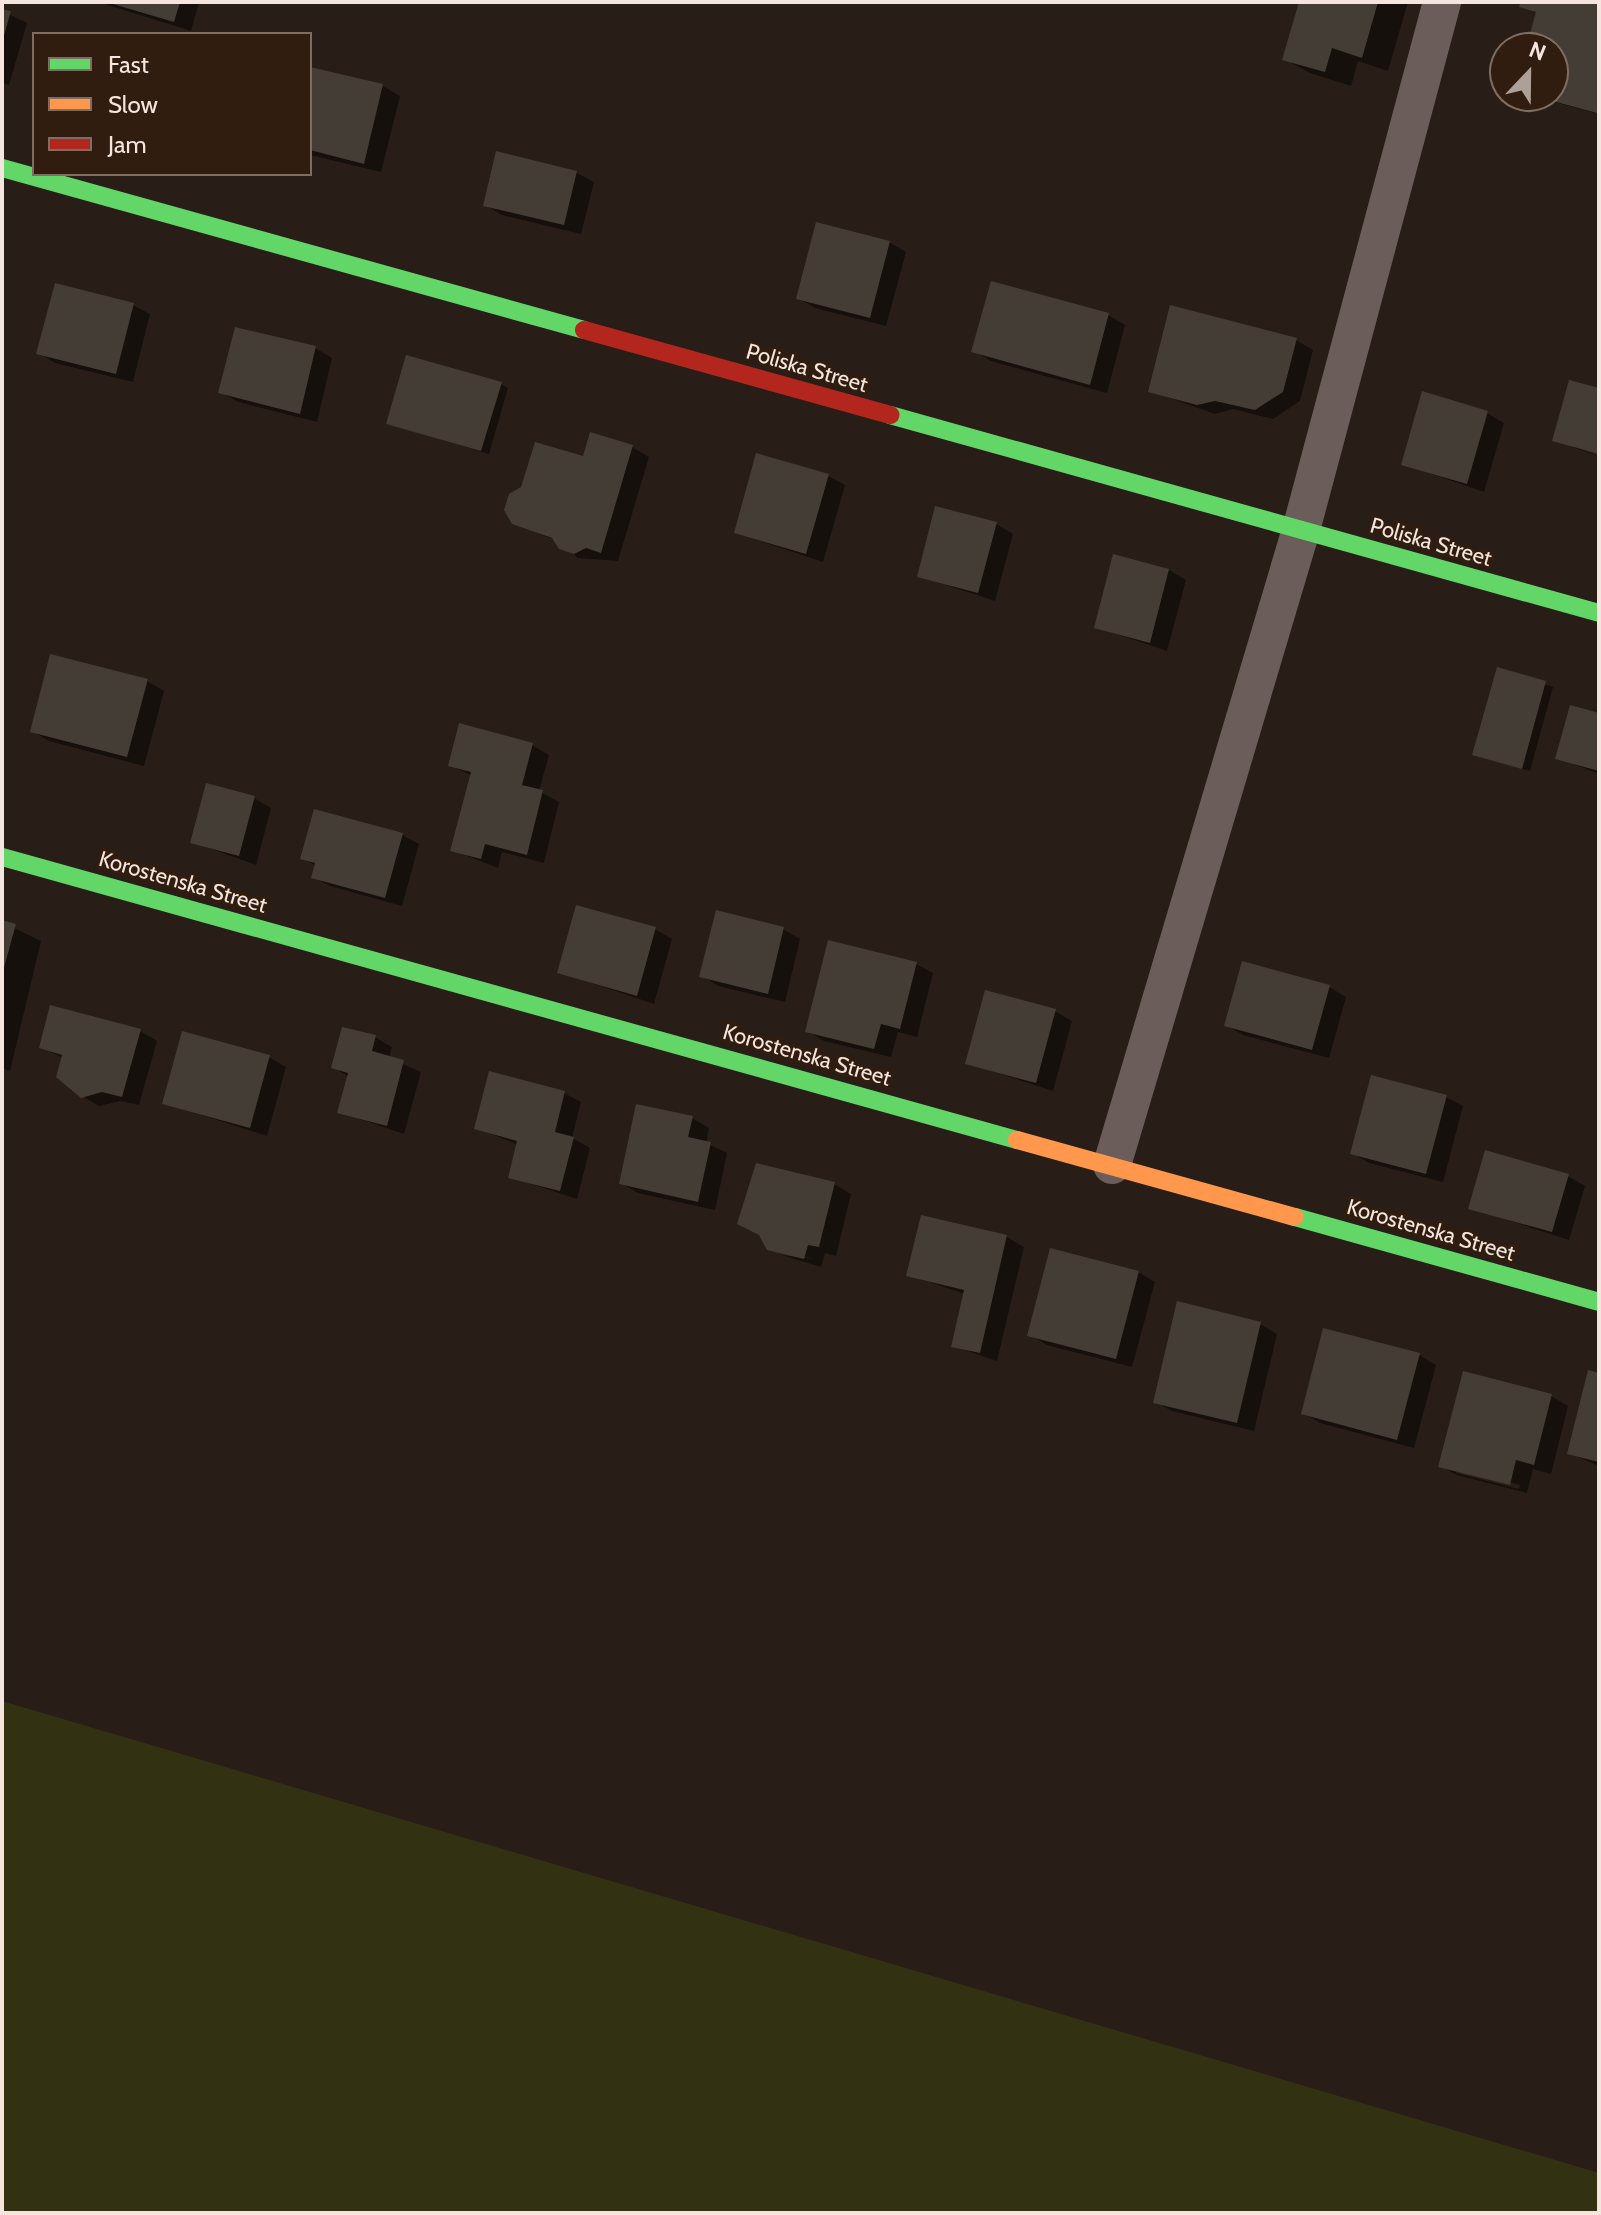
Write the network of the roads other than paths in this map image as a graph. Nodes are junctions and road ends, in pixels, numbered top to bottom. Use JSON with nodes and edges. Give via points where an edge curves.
{"nodes":[{"id":1,"x":1442,"y":2,"type":"edge"},
{"id":2,"x":2,"y":168,"type":"edge"},
{"id":3,"x":1301,"y":530,"type":"junction"},
{"id":4,"x":1599,"y":613,"type":"edge"},
{"id":5,"x":2,"y":857,"type":"edge"},
{"id":6,"x":1112,"y":1165,"type":"junction"},
{"id":7,"x":1599,"y":1302,"type":"edge"}],
"edges":[{"from":1,"to":3,"type":"street"},
{"from":2,"to":3,"type":"street","name":"Poliska Street"},
{"from":3,"to":4,"type":"street","name":"Poliska Street"},
{"from":3,"to":6,"type":"street"},
{"from":5,"to":6,"type":"street","name":"Korostenska Street"},
{"from":6,"to":7,"type":"street","name":"Korostenska Street"}]}
